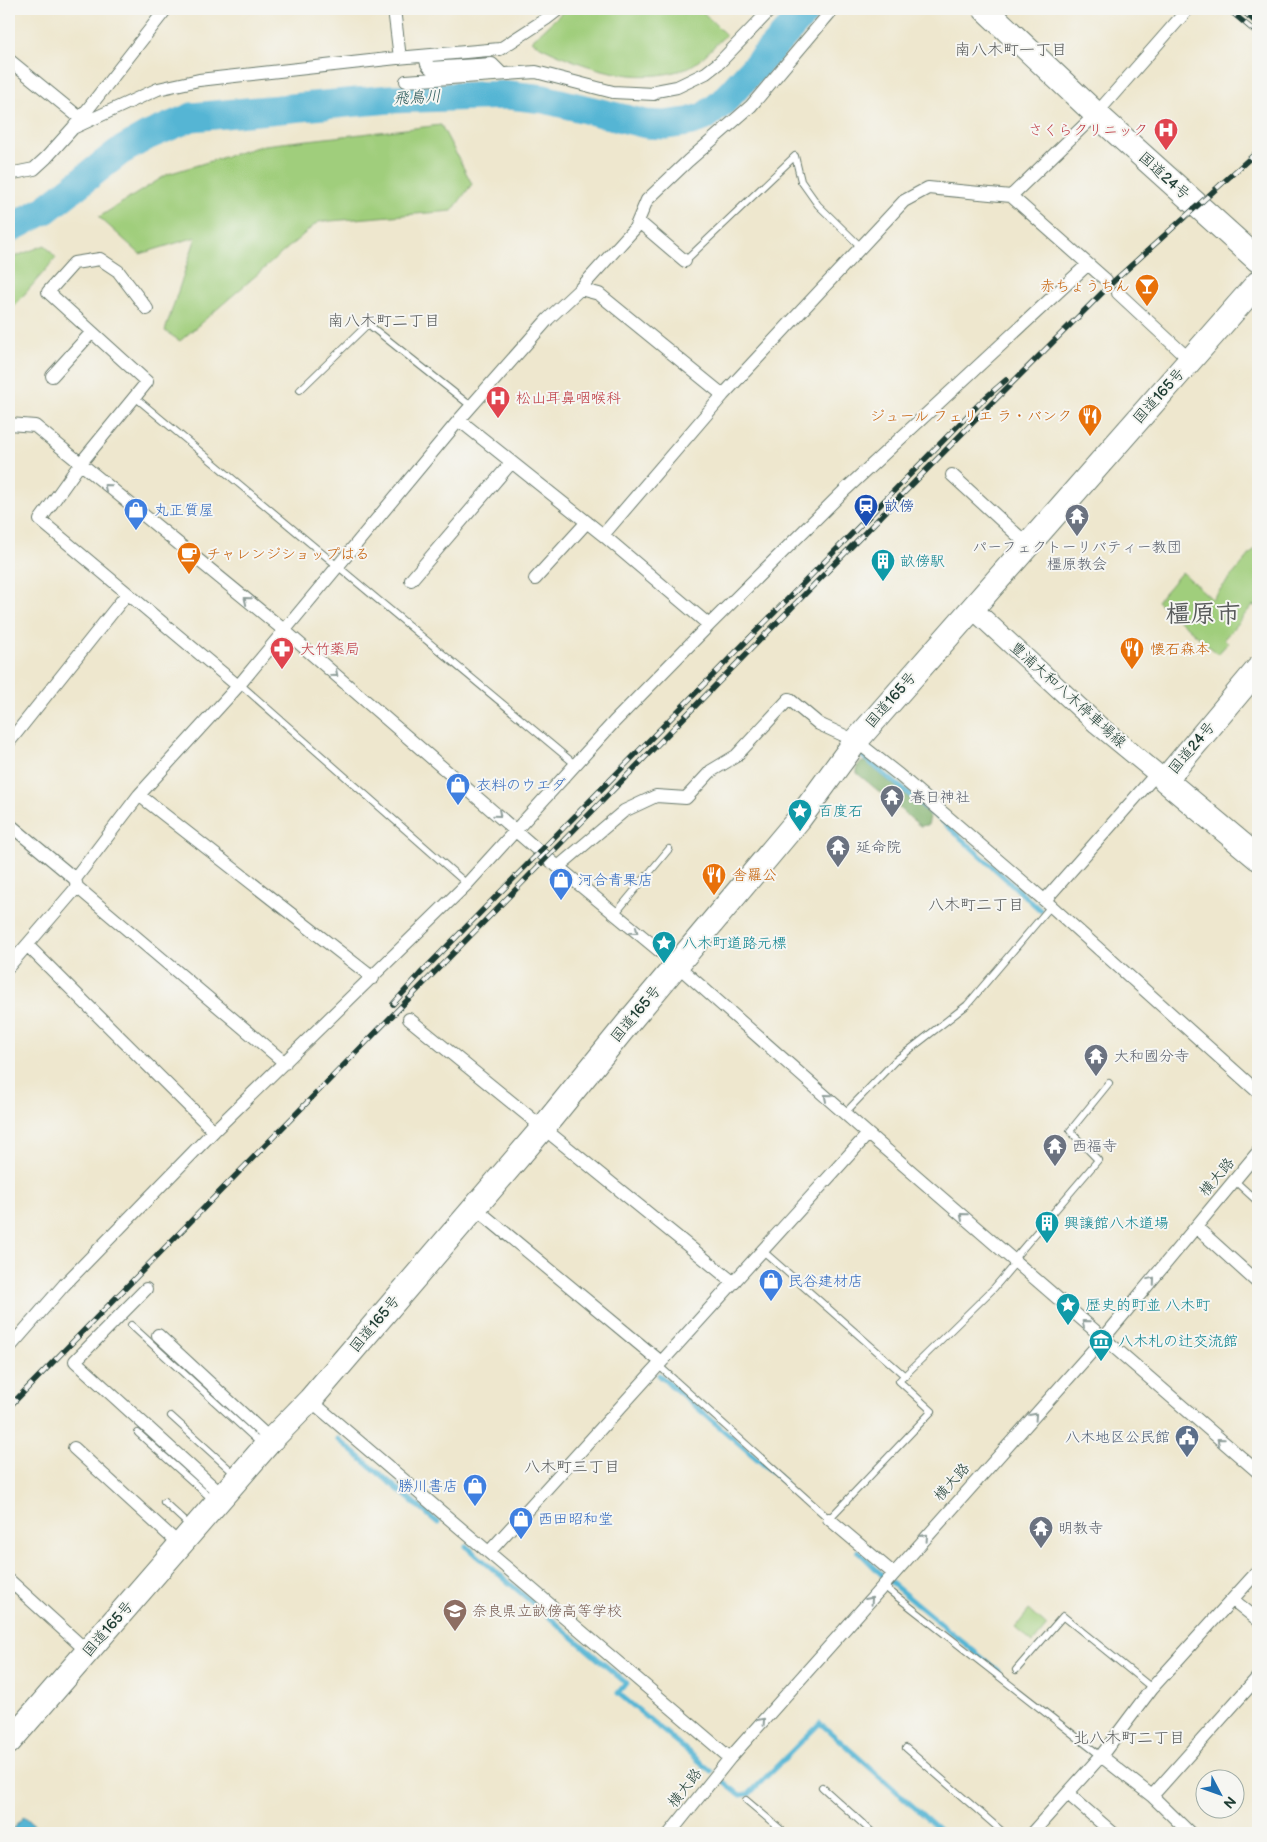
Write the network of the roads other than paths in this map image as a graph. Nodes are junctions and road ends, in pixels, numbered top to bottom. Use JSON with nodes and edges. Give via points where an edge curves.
{"nodes":[{"id":1,"x":166,"y":9,"type":"edge"},
{"id":2,"x":394,"y":9,"type":"edge"},
{"id":3,"x":559,"y":9,"type":"edge"},
{"id":4,"x":771,"y":9,"type":"edge"},
{"id":5,"x":832,"y":9,"type":"edge"},
{"id":6,"x":985,"y":9,"type":"edge"},
{"id":7,"x":1188,"y":9,"type":"edge"},
{"id":8,"x":426,"y":56,"type":"junction"},
{"id":9,"x":400,"y":58,"type":"junction"},
{"id":10,"x":9,"y":60,"type":"edge"},
{"id":11,"x":501,"y":73,"type":"junction"},
{"id":12,"x":406,"y":81,"type":"dead end"},
{"id":13,"x":1096,"y":114,"type":"junction"},
{"id":14,"x":77,"y":123,"type":"junction"},
{"id":15,"x":9,"y":174,"type":"edge"},
{"id":16,"x":1011,"y":196,"type":"junction"},
{"id":17,"x":638,"y":221,"type":"junction"},
{"id":18,"x":861,"y":248,"type":"junction"},
{"id":19,"x":1258,"y":260,"type":"edge"},
{"id":20,"x":685,"y":261,"type":"joint"},
{"id":21,"x":1087,"y":265,"type":"junction"},
{"id":22,"x":1106,"y":280,"type":"dead end"},
{"id":23,"x":1258,"y":283,"type":"edge"},
{"id":24,"x":580,"y":289,"type":"junction"},
{"id":25,"x":1118,"y":293,"type":"dead end"},
{"id":26,"x":148,"y":310,"type":"dead end"},
{"id":27,"x":92,"y":332,"type":"junction"},
{"id":28,"x":1190,"y":360,"type":"junction"},
{"id":29,"x":52,"y":376,"type":"dead end"},
{"id":30,"x":300,"y":390,"type":"dead end"},
{"id":31,"x":723,"y":395,"type":"junction"},
{"id":32,"x":136,"y":398,"type":"junction"},
{"id":33,"x":471,"y":406,"type":"junction"},
{"id":34,"x":459,"y":420,"type":"junction"},
{"id":35,"x":9,"y":424,"type":"edge"},
{"id":36,"x":511,"y":463,"type":"junction"},
{"id":37,"x":80,"y":464,"type":"junction"},
{"id":38,"x":952,"y":475,"type":"dead end"},
{"id":39,"x":587,"y":522,"type":"junction"},
{"id":40,"x":603,"y":534,"type":"junction"},
{"id":41,"x":1027,"y":544,"type":"junction"},
{"id":42,"x":338,"y":567,"type":"junction"},
{"id":43,"x":535,"y":579,"type":"dead end"},
{"id":44,"x":411,"y":580,"type":"dead end"},
{"id":45,"x":128,"y":594,"type":"junction"},
{"id":46,"x":972,"y":608,"type":"junction"},
{"id":47,"x":709,"y":625,"type":"junction"},
{"id":48,"x":285,"y":631,"type":"junction"},
{"id":49,"x":1258,"y":669,"type":"edge"},
{"id":50,"x":239,"y":685,"type":"junction"},
{"id":51,"x":856,"y":741,"type":"junction"},
{"id":52,"x":9,"y":742,"type":"edge"},
{"id":53,"x":576,"y":765,"type":"junction"},
{"id":54,"x":1161,"y":777,"type":"junction"},
{"id":55,"x":139,"y":795,"type":"junction"},
{"id":56,"x":9,"y":824,"type":"edge"},
{"id":57,"x":516,"y":830,"type":"junction"},
{"id":58,"x":669,"y":849,"type":"dead end"},
{"id":59,"x":1258,"y":858,"type":"edge"},
{"id":60,"x":558,"y":867,"type":"junction"},
{"id":61,"x":76,"y":883,"type":"junction"},
{"id":62,"x":467,"y":884,"type":"junction"},
{"id":63,"x":1048,"y":903,"type":"junction"},
{"id":64,"x":615,"y":914,"type":"junction"},
{"id":65,"x":27,"y":945,"type":"junction"},
{"id":66,"x":9,"y":966,"type":"edge"},
{"id":67,"x":678,"y":966,"type":"junction"},
{"id":68,"x":373,"y":978,"type":"junction"},
{"id":69,"x":409,"y":1019,"type":"dead end"},
{"id":70,"x":285,"y":1063,"type":"junction"},
{"id":71,"x":1109,"y":1083,"type":"dead end"},
{"id":72,"x":1258,"y":1092,"type":"edge"},
{"id":73,"x":845,"y":1113,"type":"junction"},
{"id":74,"x":542,"y":1129,"type":"junction"},
{"id":75,"x":214,"y":1131,"type":"junction"},
{"id":76,"x":868,"y":1134,"type":"junction"},
{"id":77,"x":1258,"y":1152,"type":"edge"},
{"id":78,"x":1235,"y":1181,"type":"junction"},
{"id":79,"x":1258,"y":1202,"type":"edge"},
{"id":80,"x":474,"y":1206,"type":"junction"},
{"id":81,"x":1196,"y":1227,"type":"junction"},
{"id":82,"x":763,"y":1251,"type":"junction"},
{"id":83,"x":1015,"y":1261,"type":"junction"},
{"id":84,"x":734,"y":1283,"type":"junction"},
{"id":85,"x":1258,"y":1283,"type":"edge"},
{"id":86,"x":146,"y":1290,"type":"dead end"},
{"id":87,"x":132,"y":1325,"type":"dead end"},
{"id":88,"x":158,"y":1335,"type":"dead end"},
{"id":89,"x":1103,"y":1339,"type":"junction"},
{"id":90,"x":9,"y":1348,"type":"edge"},
{"id":91,"x":659,"y":1364,"type":"junction"},
{"id":92,"x":905,"y":1376,"type":"junction"},
{"id":93,"x":310,"y":1400,"type":"junction"},
{"id":94,"x":171,"y":1416,"type":"dead end"},
{"id":95,"x":138,"y":1433,"type":"dead end"},
{"id":96,"x":268,"y":1444,"type":"junction"},
{"id":97,"x":74,"y":1448,"type":"dead end"},
{"id":98,"x":1258,"y":1472,"type":"edge"},
{"id":99,"x":238,"y":1478,"type":"junction"},
{"id":100,"x":220,"y":1500,"type":"junction"},
{"id":101,"x":164,"y":1502,"type":"dead end"},
{"id":102,"x":829,"y":1519,"type":"junction"},
{"id":103,"x":187,"y":1537,"type":"junction"},
{"id":104,"x":490,"y":1551,"type":"junction"},
{"id":105,"x":1258,"y":1571,"type":"edge"},
{"id":106,"x":893,"y":1573,"type":"junction"},
{"id":107,"x":9,"y":1580,"type":"edge"},
{"id":108,"x":882,"y":1586,"type":"junction"},
{"id":109,"x":1233,"y":1600,"type":"junction"},
{"id":110,"x":1258,"y":1620,"type":"edge"},
{"id":111,"x":88,"y":1652,"type":"junction"},
{"id":112,"x":1016,"y":1670,"type":"dead end"},
{"id":113,"x":1258,"y":1677,"type":"edge"},
{"id":114,"x":1152,"y":1688,"type":"junction"},
{"id":115,"x":9,"y":1742,"type":"edge"},
{"id":116,"x":906,"y":1748,"type":"dead end"},
{"id":117,"x":1101,"y":1756,"type":"junction"},
{"id":118,"x":730,"y":1758,"type":"junction"},
{"id":119,"x":822,"y":1787,"type":"dead end"},
{"id":120,"x":1068,"y":1794,"type":"junction"},
{"id":121,"x":1152,"y":1796,"type":"junction"},
{"id":122,"x":746,"y":1800,"type":"dead end"},
{"id":123,"x":670,"y":1833,"type":"edge"},
{"id":124,"x":785,"y":1833,"type":"edge"},
{"id":125,"x":873,"y":1833,"type":"edge"},
{"id":126,"x":1004,"y":1833,"type":"edge"},
{"id":127,"x":1032,"y":1833,"type":"edge"},
{"id":128,"x":1113,"y":1833,"type":"edge"},
{"id":129,"x":1190,"y":1833,"type":"edge"}],
"edges":[{"from":1,"to":14,"type":"street"},
{"from":2,"to":9,"type":"street"},
{"from":3,"to":8,"type":"street","via":[[500,49]]},
{"from":4,"to":11,"type":"street","via":[[706,73],[654,94],[613,92],[536,72]]},
{"from":5,"to":17,"type":"street","via":[[751,106],[647,200]]},
{"from":6,"to":13,"type":"highway","name":"国道24号"},
{"from":7,"to":13,"type":"street"},
{"from":8,"to":9,"type":"street"},
{"from":8,"to":11,"type":"street","via":[[430,68],[492,64]]},
{"from":9,"to":14,"type":"street","via":[[199,80],[158,89]]},
{"from":10,"to":14,"type":"street"},
{"from":11,"to":12,"type":"street"},
{"from":13,"to":16,"type":"street"},
{"from":13,"to":19,"type":"highway","name":"国道24号"},
{"from":14,"to":15,"type":"street","via":[[34,169]]},
{"from":16,"to":18,"type":"street","via":[[928,188],[904,201]]},
{"from":16,"to":21,"type":"street"},
{"from":17,"to":20,"type":"street"},
{"from":17,"to":24,"type":"street"},
{"from":18,"to":20,"type":"lane","via":[[818,205],[801,181],[795,156]]},
{"from":18,"to":31,"type":"street"},
{"from":21,"to":22,"type":"street"},
{"from":21,"to":47,"type":"street","via":[[859,476]]},
{"from":23,"to":28,"type":"highway","name":"国道165号"},
{"from":24,"to":31,"type":"street","via":[[599,294]]},
{"from":24,"to":33,"type":"street","via":[[548,319]]},
{"from":25,"to":28,"type":"street"},
{"from":26,"to":27,"type":"street","via":[[118,271],[100,259],[74,263],[48,292]]},
{"from":27,"to":29,"type":"street"},
{"from":27,"to":32,"type":"street","via":[[147,382]]},
{"from":28,"to":41,"type":"highway","name":"国道165号"},
{"from":30,"to":33,"type":"lane","via":[[368,324]]},
{"from":31,"to":40,"type":"street"},
{"from":32,"to":37,"type":"street"},
{"from":32,"to":42,"type":"lane"},
{"from":33,"to":34,"type":"street"},
{"from":34,"to":36,"type":"street"},
{"from":34,"to":42,"type":"street"},
{"from":35,"to":37,"type":"street","via":[[36,426]]},
{"from":36,"to":39,"type":"street"},
{"from":36,"to":44,"type":"street"},
{"from":37,"to":45,"type":"street","via":[[40,520]]},
{"from":48,"to":37,"type":"street","one_way":true},
{"from":38,"to":41,"type":"street"},
{"from":39,"to":40,"type":"street"},
{"from":39,"to":43,"type":"street"},
{"from":40,"to":47,"type":"street"},
{"from":41,"to":46,"type":"highway","name":"国道165号"},
{"from":42,"to":48,"type":"street"},
{"from":42,"to":53,"type":"lane"},
{"from":45,"to":50,"type":"street"},
{"from":45,"to":52,"type":"street"},
{"from":46,"to":51,"type":"highway","name":"国道165号"},
{"from":46,"to":54,"type":"main road","name":"豊浦大和八木停車場線","via":[[1097,724]]},
{"from":47,"to":53,"type":"street"},
{"from":48,"to":50,"type":"street"},
{"from":48,"to":57,"type":"street","one_way":true},
{"from":49,"to":54,"type":"highway","name":"国道24号"},
{"from":50,"to":55,"type":"street"},
{"from":50,"to":62,"type":"lane"},
{"from":51,"to":60,"type":"street","via":[[819,724],[789,699],[736,756],[711,771],[686,798],[656,796],[624,812]]},
{"from":51,"to":63,"type":"street"},
{"from":51,"to":67,"type":"highway","name":"国道165号","via":[[800,819]]},
{"from":53,"to":57,"type":"street"},
{"from":54,"to":59,"type":"highway","name":"国道24号"},
{"from":54,"to":63,"type":"street"},
{"from":55,"to":61,"type":"street"},
{"from":55,"to":68,"type":"street"},
{"from":56,"to":61,"type":"street"},
{"from":57,"to":60,"type":"street"},
{"from":57,"to":62,"type":"street"},
{"from":58,"to":64,"type":"lane"},
{"from":60,"to":64,"type":"street"},
{"from":61,"to":65,"type":"street"},
{"from":61,"to":70,"type":"street"},
{"from":62,"to":68,"type":"street"},
{"from":63,"to":72,"type":"street"},
{"from":63,"to":73,"type":"lane","via":[[967,1005],[895,1061]]},
{"from":64,"to":67,"type":"street","one_way":true},
{"from":65,"to":66,"type":"street"},
{"from":65,"to":75,"type":"street"},
{"from":73,"to":67,"type":"street","one_way":true},
{"from":67,"to":74,"type":"highway","name":"国道165号"},
{"from":68,"to":70,"type":"street"},
{"from":69,"to":74,"type":"street"},
{"from":70,"to":75,"type":"street"},
{"from":71,"to":83,"type":"lane","via":[[1070,1131],[1098,1160]]},
{"from":73,"to":76,"type":"street"},
{"from":74,"to":80,"type":"highway","name":"国道165号"},
{"from":74,"to":84,"type":"street"},
{"from":75,"to":90,"type":"street","via":[[64,1285]]},
{"from":76,"to":82,"type":"street"},
{"from":83,"to":76,"type":"street","one_way":true},
{"from":77,"to":78,"type":"street","name":"横大路"},
{"from":78,"to":79,"type":"lane"},
{"from":78,"to":81,"type":"street","name":"横大路"},
{"from":80,"to":91,"type":"street"},
{"from":80,"to":93,"type":"highway","name":"国道165号"},
{"from":81,"to":85,"type":"street"},
{"from":89,"to":81,"type":"street","name":"横大路","one_way":true},
{"from":82,"to":84,"type":"street"},
{"from":82,"to":92,"type":"lane"},
{"from":89,"to":83,"type":"street","one_way":true},
{"from":83,"to":92,"type":"lane","via":[[994,1288]]},
{"from":84,"to":91,"type":"street"},
{"from":86,"to":100,"type":"street","via":[[75,1362]]},
{"from":87,"to":96,"type":"lane"},
{"from":88,"to":96,"type":"street"},
{"from":98,"to":89,"type":"street","one_way":true},
{"from":106,"to":89,"type":"street","name":"横大路","one_way":true},
{"from":91,"to":102,"type":"lane"},
{"from":91,"to":104,"type":"street"},
{"from":92,"to":102,"type":"lane","via":[[899,1381],[932,1412]]},
{"from":93,"to":96,"type":"highway","name":"国道165号"},
{"from":93,"to":104,"type":"street"},
{"from":94,"to":99,"type":"lane"},
{"from":95,"to":100,"type":"lane"},
{"from":96,"to":99,"type":"highway","name":"国道165号"},
{"from":97,"to":103,"type":"street"},
{"from":99,"to":100,"type":"highway","name":"国道165号"},
{"from":100,"to":103,"type":"highway","name":"国道165号"},
{"from":101,"to":103,"type":"lane"},
{"from":102,"to":106,"type":"street"},
{"from":103,"to":111,"type":"highway","name":"国道165号"},
{"from":104,"to":118,"type":"street"},
{"from":105,"to":109,"type":"street"},
{"from":106,"to":108,"type":"street","name":"横大路"},
{"from":107,"to":111,"type":"street"},
{"from":108,"to":117,"type":"lane"},
{"from":118,"to":108,"type":"street","name":"横大路","one_way":true},
{"from":109,"to":110,"type":"street"},
{"from":109,"to":114,"type":"street"},
{"from":111,"to":115,"type":"highway","name":"国道165号"},
{"from":112,"to":114,"type":"lane","via":[[1063,1616]]},
{"from":113,"to":121,"type":"street"},
{"from":114,"to":117,"type":"street"},
{"from":116,"to":126,"type":"lane"},
{"from":117,"to":120,"type":"street"},
{"from":117,"to":121,"type":"street"},
{"from":118,"to":123,"type":"street","name":"横大路"},
{"from":119,"to":125,"type":"lane"},
{"from":120,"to":127,"type":"street"},
{"from":120,"to":128,"type":"street"},
{"from":121,"to":129,"type":"street"},
{"from":122,"to":124,"type":"lane"}]}
